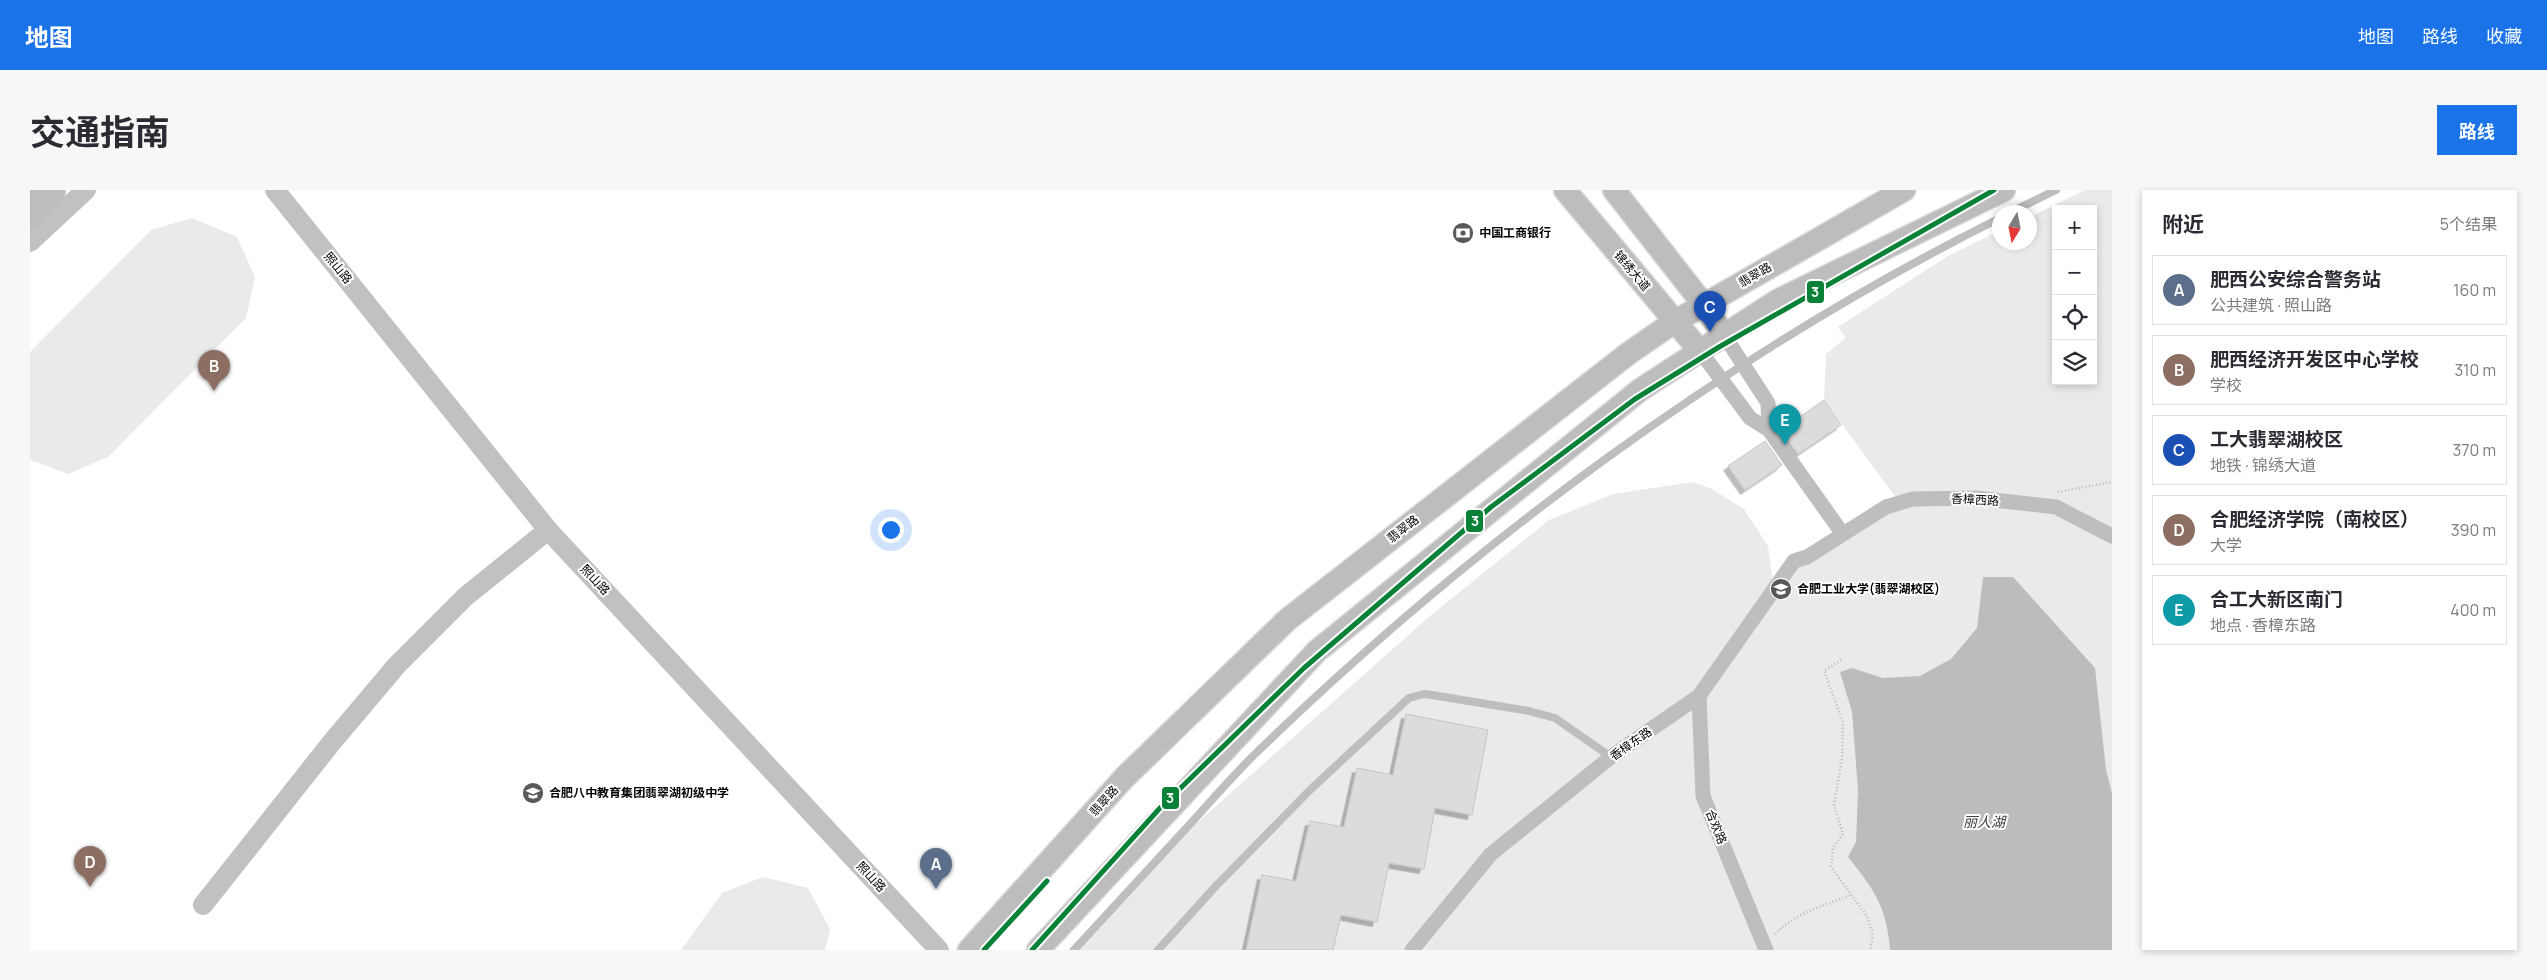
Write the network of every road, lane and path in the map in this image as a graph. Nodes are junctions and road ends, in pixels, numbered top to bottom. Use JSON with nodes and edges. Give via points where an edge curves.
{"nodes":[{"id":1,"x":47,"y":190,"type":"edge"},
{"id":2,"x":56,"y":190,"type":"edge"},
{"id":3,"x":86,"y":190,"type":"edge"},
{"id":4,"x":275,"y":190,"type":"edge"},
{"id":5,"x":1565,"y":190,"type":"edge"},
{"id":6,"x":1614,"y":190,"type":"edge"},
{"id":7,"x":1904,"y":190,"type":"edge"},
{"id":8,"x":2004,"y":190,"type":"edge"},
{"id":9,"x":2056,"y":190,"type":"edge"},
{"id":10,"x":30,"y":202,"type":"edge"},
{"id":11,"x":2025,"y":205,"type":"edge"},
{"id":12,"x":30,"y":219,"type":"edge"},
{"id":13,"x":1992,"y":222,"type":"edge"},
{"id":14,"x":30,"y":242,"type":"edge"},
{"id":15,"x":1704,"y":304,"type":"junction"},
{"id":16,"x":1674,"y":322,"type":"junction"},
{"id":17,"x":1724,"y":335,"type":"junction"},
{"id":18,"x":1700,"y":351,"type":"junction"},
{"id":19,"x":1742,"y":364,"type":"junction"},
{"id":20,"x":1720,"y":378,"type":"junction"},
{"id":21,"x":1769,"y":430,"type":"junction"},
{"id":22,"x":2112,"y":482,"type":"edge"},
{"id":23,"x":2049,"y":494,"type":"dead end"},
{"id":24,"x":548,"y":530,"type":"junction"},
{"id":25,"x":1841,"y":533,"type":"junction"},
{"id":26,"x":2112,"y":536,"type":"edge"},
{"id":27,"x":1842,"y":660,"type":"dead end"},
{"id":28,"x":1699,"y":696,"type":"junction"},
{"id":29,"x":1611,"y":757,"type":"junction"},
{"id":30,"x":2112,"y":830,"type":"edge"},
{"id":31,"x":2095,"y":835,"type":"dead end"},
{"id":32,"x":1851,"y":896,"type":"junction"},
{"id":33,"x":203,"y":905,"type":"dead end"},
{"id":34,"x":1765,"y":947,"type":"edge"},
{"id":35,"x":939,"y":950,"type":"edge"},
{"id":36,"x":969,"y":950,"type":"edge"},
{"id":37,"x":1038,"y":950,"type":"edge"},
{"id":38,"x":1074,"y":950,"type":"edge"},
{"id":39,"x":1158,"y":950,"type":"edge"},
{"id":40,"x":1412,"y":950,"type":"edge"},
{"id":41,"x":1870,"y":950,"type":"edge"}],
"edges":[{"from":1,"to":10,"type":"highway","via":[[36,201]]},
{"from":2,"to":12,"type":"main road"},
{"from":3,"to":14,"type":"street"},
{"from":4,"to":24,"type":"street","name":"照山路"},
{"from":5,"to":16,"type":"main road","name":"锦绣大道"},
{"from":6,"to":15,"type":"main road"},
{"from":7,"to":15,"type":"main road","name":"翡翠路"},
{"from":8,"to":17,"type":"main road","via":[[1777,301]]},
{"from":9,"to":11,"type":"lane"},
{"from":13,"to":19,"type":"lane","via":[[1790,333]]},
{"from":15,"to":16,"type":"main road","name":"翡翠路"},
{"from":15,"to":17,"type":"main road"},
{"from":16,"to":18,"type":"main road","name":"锦绣大道"},
{"from":16,"to":36,"type":"main road","name":"翡翠路","via":[[1287,620],[1124,778]]},
{"from":17,"to":18,"type":"main road"},
{"from":17,"to":19,"type":"street"},
{"from":18,"to":20,"type":"street"},
{"from":18,"to":37,"type":"main road","via":[[1640,390],[1317,651]]},
{"from":19,"to":20,"type":"lane"},
{"from":19,"to":21,"type":"street","via":[[1768,403]]},
{"from":20,"to":21,"type":"street","via":[[1750,418]]},
{"from":20,"to":38,"type":"lane","via":[[1564,491],[1402,619],[1251,758]]},
{"from":21,"to":25,"type":"street"},
{"from":22,"to":23,"type":"path"},
{"from":24,"to":33,"type":"street","via":[[465,597],[397,665]]},
{"from":24,"to":35,"type":"street","name":"照山路"},
{"from":25,"to":26,"type":"street","name":"香樟西路","via":[[1886,507],[1913,498],[1976,498],[2056,507]]},
{"from":25,"to":28,"type":"street","name":"香樟东路","via":[[1806,557],[1794,561]]},
{"from":27,"to":32,"type":"path","via":[[1824,671],[1843,722],[1842,758],[1834,805],[1843,834],[1833,848],[1831,867]]},
{"from":28,"to":29,"type":"street","name":"香樟东路"},
{"from":28,"to":34,"type":"street","name":"合欢路","via":[[1703,796]]},
{"from":29,"to":39,"type":"lane","via":[[1555,718],[1432,695],[1409,698],[1311,789]]},
{"from":29,"to":40,"type":"street","name":"香樟东路","via":[[1491,854]]},
{"from":30,"to":31,"type":"path"},
{"from":32,"to":34,"type":"path","via":[[1784,924]]},
{"from":32,"to":41,"type":"path","via":[[1867,916],[1873,935]]}]}
